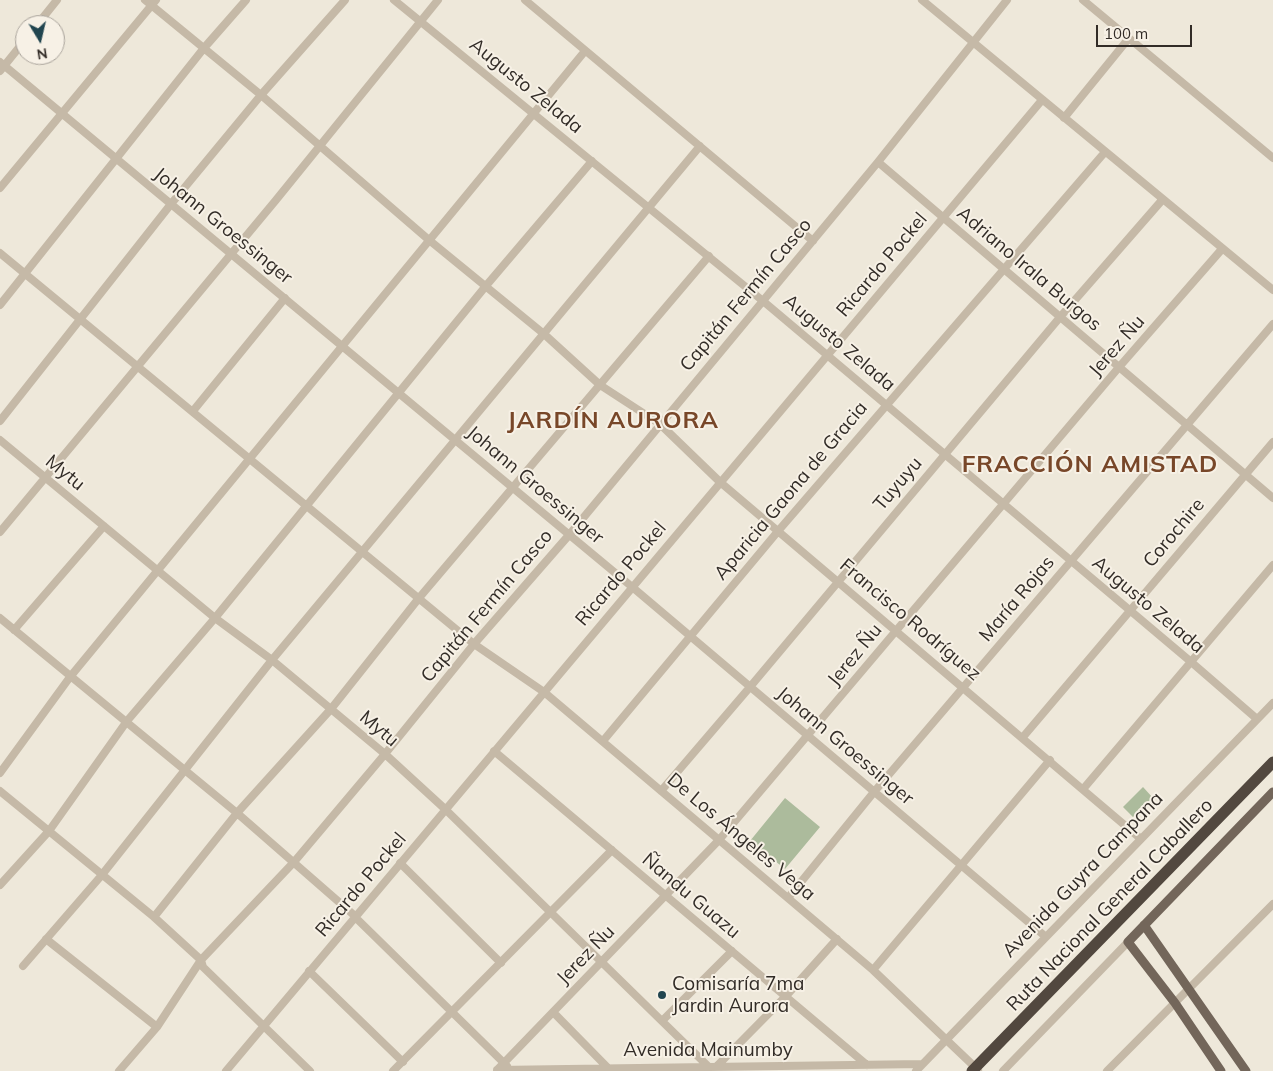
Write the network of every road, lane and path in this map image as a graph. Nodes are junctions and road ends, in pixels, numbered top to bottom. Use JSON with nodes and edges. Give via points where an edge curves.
{"nodes":[{"id":1,"x":57,"y":0,"type":"edge"},
{"id":2,"x":246,"y":0,"type":"edge"},
{"id":3,"x":345,"y":0,"type":"edge"},
{"id":4,"x":394,"y":0,"type":"edge"},
{"id":5,"x":438,"y":0,"type":"edge"},
{"id":6,"x":525,"y":0,"type":"edge"},
{"id":7,"x":922,"y":0,"type":"edge"},
{"id":8,"x":1007,"y":0,"type":"edge"},
{"id":9,"x":1083,"y":0,"type":"edge"},
{"id":10,"x":151,"y":2,"type":"edge"},
{"id":11,"x":45,"y":15,"type":"edge"},
{"id":12,"x":421,"y":22,"type":"junction"},
{"id":13,"x":1129,"y":38,"type":"junction"},
{"id":14,"x":972,"y":43,"type":"junction"},
{"id":15,"x":204,"y":48,"type":"junction"},
{"id":16,"x":15,"y":51,"type":"edge"},
{"id":17,"x":585,"y":51,"type":"junction"},
{"id":18,"x":1,"y":66,"type":"edge"},
{"id":19,"x":261,"y":95,"type":"junction"},
{"id":20,"x":1042,"y":100,"type":"junction"},
{"id":21,"x":62,"y":114,"type":"junction"},
{"id":22,"x":534,"y":114,"type":"junction"},
{"id":23,"x":1064,"y":118,"type":"junction"},
{"id":24,"x":318,"y":146,"type":"junction"},
{"id":25,"x":700,"y":146,"type":"junction"},
{"id":26,"x":1105,"y":152,"type":"junction"},
{"id":27,"x":1273,"y":158,"type":"edge"},
{"id":28,"x":116,"y":160,"type":"junction"},
{"id":29,"x":592,"y":161,"type":"junction"},
{"id":30,"x":878,"y":162,"type":"junction"},
{"id":31,"x":0,"y":188,"type":"edge"},
{"id":32,"x":1163,"y":199,"type":"junction"},
{"id":33,"x":171,"y":204,"type":"junction"},
{"id":34,"x":648,"y":207,"type":"junction"},
{"id":35,"x":942,"y":218,"type":"junction"},
{"id":36,"x":429,"y":240,"type":"junction"},
{"id":37,"x":813,"y":241,"type":"junction"},
{"id":38,"x":1222,"y":249,"type":"junction"},
{"id":39,"x":0,"y":253,"type":"edge"},
{"id":40,"x":231,"y":253,"type":"junction"},
{"id":41,"x":709,"y":256,"type":"junction"},
{"id":42,"x":1003,"y":268,"type":"junction"},
{"id":43,"x":26,"y":274,"type":"junction"},
{"id":44,"x":485,"y":287,"type":"junction"},
{"id":45,"x":1273,"y":290,"type":"edge"},
{"id":46,"x":285,"y":298,"type":"junction"},
{"id":47,"x":763,"y":301,"type":"junction"},
{"id":48,"x":0,"y":305,"type":"edge"},
{"id":49,"x":1061,"y":316,"type":"junction"},
{"id":50,"x":81,"y":319,"type":"junction"},
{"id":51,"x":1273,"y":324,"type":"edge"},
{"id":52,"x":544,"y":334,"type":"junction"},
{"id":53,"x":343,"y":346,"type":"junction"},
{"id":54,"x":828,"y":355,"type":"junction"},
{"id":55,"x":137,"y":366,"type":"junction"},
{"id":56,"x":1120,"y":366,"type":"junction"},
{"id":57,"x":600,"y":385,"type":"junction"},
{"id":58,"x":399,"y":393,"type":"junction"},
{"id":59,"x":886,"y":404,"type":"junction"},
{"id":60,"x":193,"y":411,"type":"junction"},
{"id":61,"x":0,"y":421,"type":"edge"},
{"id":62,"x":660,"y":424,"type":"junction"},
{"id":63,"x":1187,"y":424,"type":"junction"},
{"id":64,"x":0,"y":440,"type":"edge"},
{"id":65,"x":457,"y":441,"type":"junction"},
{"id":66,"x":1273,"y":442,"type":"edge"},
{"id":67,"x":945,"y":454,"type":"junction"},
{"id":68,"x":250,"y":460,"type":"junction"},
{"id":69,"x":1245,"y":474,"type":"junction"},
{"id":70,"x":46,"y":479,"type":"junction"},
{"id":71,"x":720,"y":482,"type":"junction"},
{"id":72,"x":513,"y":488,"type":"junction"},
{"id":73,"x":1273,"y":498,"type":"edge"},
{"id":74,"x":1003,"y":504,"type":"junction"},
{"id":75,"x":306,"y":506,"type":"junction"},
{"id":76,"x":104,"y":526,"type":"junction"},
{"id":77,"x":779,"y":530,"type":"junction"},
{"id":78,"x":0,"y":532,"type":"edge"},
{"id":79,"x":569,"y":535,"type":"junction"},
{"id":80,"x":363,"y":553,"type":"junction"},
{"id":81,"x":1071,"y":561,"type":"junction"},
{"id":82,"x":1273,"y":564,"type":"edge"},
{"id":83,"x":159,"y":570,"type":"junction"},
{"id":84,"x":838,"y":580,"type":"junction"},
{"id":85,"x":631,"y":586,"type":"junction"},
{"id":86,"x":420,"y":598,"type":"junction"},
{"id":87,"x":1131,"y":610,"type":"junction"},
{"id":88,"x":0,"y":618,"type":"edge"},
{"id":89,"x":215,"y":618,"type":"junction"},
{"id":90,"x":14,"y":630,"type":"junction"},
{"id":91,"x":896,"y":630,"type":"junction"},
{"id":92,"x":690,"y":636,"type":"junction"},
{"id":93,"x":474,"y":644,"type":"junction"},
{"id":94,"x":272,"y":660,"type":"junction"},
{"id":95,"x":1190,"y":661,"type":"junction"},
{"id":96,"x":70,"y":677,"type":"junction"},
{"id":97,"x":750,"y":687,"type":"junction"},
{"id":98,"x":964,"y":687,"type":"junction"},
{"id":99,"x":544,"y":692,"type":"junction"},
{"id":100,"x":1273,"y":702,"type":"edge"},
{"id":101,"x":331,"y":709,"type":"junction"},
{"id":102,"x":1257,"y":719,"type":"junction"},
{"id":103,"x":127,"y":721,"type":"junction"},
{"id":104,"x":808,"y":737,"type":"junction"},
{"id":105,"x":1023,"y":737,"type":"junction"},
{"id":106,"x":603,"y":742,"type":"junction"},
{"id":107,"x":494,"y":751,"type":"junction"},
{"id":108,"x":385,"y":754,"type":"junction"},
{"id":109,"x":1050,"y":760,"type":"junction"},
{"id":110,"x":1273,"y":762,"type":"edge"},
{"id":111,"x":185,"y":771,"type":"junction"},
{"id":112,"x":0,"y":773,"type":"edge"},
{"id":113,"x":1084,"y":788,"type":"junction"},
{"id":114,"x":661,"y":790,"type":"junction"},
{"id":115,"x":0,"y":791,"type":"edge"},
{"id":116,"x":874,"y":792,"type":"junction"},
{"id":117,"x":1273,"y":792,"type":"edge"},
{"id":118,"x":446,"y":809,"type":"junction"},
{"id":119,"x":237,"y":813,"type":"junction"},
{"id":120,"x":49,"y":831,"type":"junction"},
{"id":121,"x":1141,"y":838,"type":"junction"},
{"id":122,"x":719,"y":840,"type":"junction"},
{"id":123,"x":612,"y":850,"type":"junction"},
{"id":124,"x":294,"y":862,"type":"junction"},
{"id":125,"x":400,"y":863,"type":"junction"},
{"id":126,"x":962,"y":865,"type":"junction"},
{"id":127,"x":101,"y":876,"type":"junction"},
{"id":128,"x":0,"y":885,"type":"edge"},
{"id":129,"x":667,"y":896,"type":"junction"},
{"id":130,"x":788,"y":898,"type":"junction"},
{"id":131,"x":1273,"y":904,"type":"edge"},
{"id":132,"x":551,"y":912,"type":"junction"},
{"id":133,"x":154,"y":917,"type":"junction"},
{"id":134,"x":355,"y":917,"type":"junction"},
{"id":135,"x":1144,"y":925,"type":"junction"},
{"id":136,"x":1046,"y":937,"type":"junction"},
{"id":137,"x":46,"y":939,"type":"junction"},
{"id":138,"x":837,"y":939,"type":"junction"},
{"id":139,"x":1128,"y":942,"type":"junction"},
{"id":140,"x":732,"y":951,"type":"junction"},
{"id":141,"x":202,"y":960,"type":"junction"},
{"id":142,"x":602,"y":962,"type":"junction"},
{"id":143,"x":501,"y":963,"type":"junction"},
{"id":144,"x":23,"y":966,"type":"dead end"},
{"id":145,"x":873,"y":970,"type":"junction"},
{"id":146,"x":309,"y":971,"type":"junction"},
{"id":147,"x":1189,"y":988,"type":"junction"},
{"id":148,"x":786,"y":996,"type":"junction"},
{"id":149,"x":1175,"y":1003,"type":"junction"},
{"id":150,"x":453,"y":1012,"type":"junction"},
{"id":151,"x":553,"y":1012,"type":"junction"},
{"id":152,"x":662,"y":1021,"type":"junction"},
{"id":153,"x":264,"y":1026,"type":"junction"},
{"id":154,"x":157,"y":1027,"type":"junction"},
{"id":155,"x":947,"y":1039,"type":"junction"},
{"id":156,"x":403,"y":1062,"type":"junction"},
{"id":157,"x":922,"y":1064,"type":"junction"},
{"id":158,"x":867,"y":1065,"type":"junction"},
{"id":159,"x":607,"y":1067,"type":"junction"},
{"id":160,"x":503,"y":1068,"type":"edge"},
{"id":161,"x":712,"y":1068,"type":"edge"},
{"id":162,"x":815,"y":1068,"type":"edge"},
{"id":163,"x":975,"y":1070,"type":"edge"},
{"id":164,"x":119,"y":1071,"type":"edge"},
{"id":165,"x":226,"y":1071,"type":"edge"},
{"id":166,"x":310,"y":1071,"type":"edge"},
{"id":167,"x":394,"y":1071,"type":"edge"},
{"id":168,"x":916,"y":1071,"type":"edge"},
{"id":169,"x":1003,"y":1071,"type":"edge"},
{"id":170,"x":1107,"y":1071,"type":"edge"},
{"id":171,"x":1221,"y":1071,"type":"edge"},
{"id":172,"x":1246,"y":1071,"type":"edge"}],
"edges":[{"from":1,"to":11,"type":"street"},
{"from":2,"to":15,"type":"street"},
{"from":3,"to":19,"type":"street"},
{"from":4,"to":12,"type":"street","name":"Augusto Zelada"},
{"from":5,"to":12,"type":"street"},
{"from":6,"to":17,"type":"street"},
{"from":7,"to":14,"type":"street"},
{"from":8,"to":14,"type":"street","name":"Capitán Fermín Casco"},
{"from":9,"to":13,"type":"street"},
{"from":10,"to":15,"type":"street","name":"Francisco Rodríguez"},
{"from":10,"to":21,"type":"street"},
{"from":12,"to":22,"type":"street","name":"Augusto Zelada"},
{"from":12,"to":24,"type":"street"},
{"from":13,"to":23,"type":"street"},
{"from":13,"to":27,"type":"street"},
{"from":14,"to":20,"type":"street"},
{"from":14,"to":30,"type":"street","name":"Capitán Fermín Casco"},
{"from":15,"to":19,"type":"street","name":"Francisco Rodríguez"},
{"from":15,"to":28,"type":"street"},
{"from":16,"to":18,"type":"street"},
{"from":17,"to":22,"type":"street"},
{"from":17,"to":25,"type":"street"},
{"from":18,"to":21,"type":"street","name":"Johann Groessinger"},
{"from":19,"to":24,"type":"street","name":"Francisco Rodríguez"},
{"from":19,"to":33,"type":"street"},
{"from":20,"to":23,"type":"street"},
{"from":20,"to":35,"type":"street","name":"Ricardo Pockel"},
{"from":21,"to":28,"type":"street","name":"Johann Groessinger"},
{"from":21,"to":31,"type":"street"},
{"from":22,"to":29,"type":"street","name":"Augusto Zelada"},
{"from":22,"to":36,"type":"street"},
{"from":23,"to":26,"type":"street"},
{"from":24,"to":36,"type":"street","name":"Francisco Rodríguez"},
{"from":24,"to":40,"type":"street"},
{"from":25,"to":34,"type":"street"},
{"from":25,"to":37,"type":"street"},
{"from":26,"to":32,"type":"street"},
{"from":26,"to":42,"type":"street","name":"Aparicia Gaona de Gracia"},
{"from":28,"to":33,"type":"street","name":"Johann Groessinger"},
{"from":28,"to":43,"type":"street"},
{"from":29,"to":34,"type":"street","name":"Augusto Zelada"},
{"from":29,"to":44,"type":"street"},
{"from":30,"to":35,"type":"street","name":"Adriano Irala Burgos"},
{"from":30,"to":37,"type":"street","name":"Capitán Fermín Casco"},
{"from":32,"to":38,"type":"street"},
{"from":32,"to":49,"type":"street","name":"Tuyuyu"},
{"from":33,"to":40,"type":"street","name":"Johann Groessinger"},
{"from":33,"to":50,"type":"street"},
{"from":34,"to":41,"type":"street","name":"Augusto Zelada"},
{"from":34,"to":52,"type":"street"},
{"from":35,"to":42,"type":"street","name":"Adriano Irala Burgos"},
{"from":35,"to":54,"type":"street","name":"Ricardo Pockel"},
{"from":36,"to":44,"type":"street","name":"Francisco Rodríguez"},
{"from":36,"to":53,"type":"street"},
{"from":37,"to":47,"type":"street","name":"Capitán Fermín Casco"},
{"from":38,"to":45,"type":"street"},
{"from":38,"to":56,"type":"street","name":"Jerez Ñu"},
{"from":39,"to":43,"type":"street","name":"De Los Ángeles Vega"},
{"from":40,"to":46,"type":"street","name":"Johann Groessinger"},
{"from":40,"to":55,"type":"street"},
{"from":41,"to":47,"type":"street","name":"Augusto Zelada"},
{"from":41,"to":57,"type":"street"},
{"from":42,"to":49,"type":"street","name":"Adriano Irala Burgos"},
{"from":42,"to":59,"type":"street","name":"Aparicia Gaona de Gracia"},
{"from":43,"to":48,"type":"street"},
{"from":43,"to":50,"type":"street","name":"De Los Ángeles Vega"},
{"from":44,"to":52,"type":"street","name":"Francisco Rodríguez"},
{"from":44,"to":58,"type":"street"},
{"from":46,"to":53,"type":"street","name":"Johann Groessinger"},
{"from":46,"to":60,"type":"street"},
{"from":47,"to":54,"type":"street","name":"Augusto Zelada"},
{"from":47,"to":62,"type":"street","name":"Capitán Fermín Casco"},
{"from":49,"to":56,"type":"street","name":"Adriano Irala Burgos"},
{"from":49,"to":67,"type":"street","name":"Tuyuyu"},
{"from":50,"to":55,"type":"street","name":"De Los Ángeles Vega"},
{"from":50,"to":61,"type":"street"},
{"from":51,"to":63,"type":"street","name":"María Rojas"},
{"from":52,"to":57,"type":"street","name":"Francisco Rodríguez"},
{"from":52,"to":65,"type":"street"},
{"from":53,"to":58,"type":"street","name":"Johann Groessinger"},
{"from":53,"to":68,"type":"street"},
{"from":54,"to":59,"type":"street","name":"Augusto Zelada"},
{"from":54,"to":71,"type":"street","name":"Ricardo Pockel"},
{"from":55,"to":60,"type":"street","name":"De Los Ángeles Vega"},
{"from":55,"to":70,"type":"street"},
{"from":56,"to":63,"type":"street","name":"Adriano Irala Burgos"},
{"from":56,"to":74,"type":"street","name":"Jerez Ñu"},
{"from":57,"to":62,"type":"street","name":"Francisco Rodríguez"},
{"from":57,"to":72,"type":"street"},
{"from":58,"to":65,"type":"street","name":"Johann Groessinger"},
{"from":58,"to":75,"type":"street"},
{"from":59,"to":67,"type":"street","name":"Augusto Zelada"},
{"from":59,"to":77,"type":"street","name":"Aparicia Gaona de Gracia"},
{"from":60,"to":68,"type":"street","name":"De Los Ángeles Vega"},
{"from":62,"to":71,"type":"street","name":"Francisco Rodríguez"},
{"from":62,"to":79,"type":"street","name":"Capitán Fermín Casco"},
{"from":63,"to":69,"type":"street","name":"Adriano Irala Burgos"},
{"from":63,"to":81,"type":"street","name":"María Rojas"},
{"from":64,"to":70,"type":"street","name":"Mytu"},
{"from":65,"to":72,"type":"street","name":"Johann Groessinger"},
{"from":65,"to":80,"type":"street"},
{"from":66,"to":69,"type":"street","name":"Corochire"},
{"from":67,"to":74,"type":"street","name":"Augusto Zelada"},
{"from":67,"to":84,"type":"street","name":"Tuyuyu"},
{"from":68,"to":75,"type":"street","name":"De Los Ángeles Vega"},
{"from":68,"to":83,"type":"street"},
{"from":69,"to":73,"type":"street","name":"Adriano Irala Burgos"},
{"from":69,"to":87,"type":"street","name":"Corochire"},
{"from":70,"to":76,"type":"street","name":"Mytu"},
{"from":70,"to":78,"type":"street"},
{"from":71,"to":77,"type":"street","name":"Francisco Rodríguez"},
{"from":71,"to":85,"type":"street","name":"Ricardo Pockel"},
{"from":72,"to":79,"type":"street","name":"Johann Groessinger"},
{"from":72,"to":86,"type":"street"},
{"from":74,"to":81,"type":"street","name":"Augusto Zelada"},
{"from":74,"to":91,"type":"street","name":"Jerez Ñu"},
{"from":75,"to":80,"type":"street","name":"De Los Ángeles Vega"},
{"from":75,"to":89,"type":"street"},
{"from":76,"to":83,"type":"street","name":"Mytu"},
{"from":76,"to":90,"type":"street"},
{"from":77,"to":84,"type":"street","name":"Francisco Rodríguez"},
{"from":77,"to":92,"type":"street","name":"Aparicia Gaona de Gracia"},
{"from":79,"to":85,"type":"street","name":"Johann Groessinger"},
{"from":79,"to":93,"type":"street","name":"Capitán Fermín Casco"},
{"from":80,"to":86,"type":"street","name":"De Los Ángeles Vega"},
{"from":80,"to":94,"type":"street"},
{"from":81,"to":87,"type":"street","name":"Augusto Zelada"},
{"from":81,"to":98,"type":"street","name":"María Rojas"},
{"from":82,"to":95,"type":"street"},
{"from":83,"to":89,"type":"street","name":"Mytu"},
{"from":83,"to":96,"type":"street"},
{"from":84,"to":91,"type":"street","name":"Francisco Rodríguez"},
{"from":84,"to":97,"type":"street","name":"Tuyuyu"},
{"from":85,"to":92,"type":"street","name":"Johann Groessinger"},
{"from":85,"to":99,"type":"street","name":"Ricardo Pockel"},
{"from":86,"to":93,"type":"street","name":"De Los Ángeles Vega"},
{"from":86,"to":101,"type":"street"},
{"from":87,"to":95,"type":"street","name":"Augusto Zelada"},
{"from":87,"to":105,"type":"street","name":"Corochire"},
{"from":88,"to":90,"type":"street"},
{"from":89,"to":94,"type":"street","name":"Mytu"},
{"from":89,"to":103,"type":"street"},
{"from":90,"to":96,"type":"street"},
{"from":91,"to":98,"type":"street","name":"Francisco Rodríguez"},
{"from":91,"to":104,"type":"street","name":"Jerez Ñu"},
{"from":92,"to":97,"type":"street","name":"Johann Groessinger"},
{"from":92,"to":106,"type":"street","name":"Aparicia Gaona de Gracia"},
{"from":93,"to":99,"type":"street","name":"De Los Ángeles Vega"},
{"from":93,"to":108,"type":"street","name":"Capitán Fermín Casco"},
{"from":94,"to":101,"type":"street","name":"Mytu"},
{"from":94,"to":111,"type":"street"},
{"from":95,"to":102,"type":"street","name":"Augusto Zelada"},
{"from":95,"to":113,"type":"street"},
{"from":96,"to":103,"type":"street"},
{"from":96,"to":112,"type":"street"},
{"from":97,"to":104,"type":"street","name":"Johann Groessinger"},
{"from":97,"to":114,"type":"street","name":"Tuyuyu"},
{"from":98,"to":105,"type":"street","name":"Francisco Rodríguez"},
{"from":98,"to":116,"type":"street","name":"María Rojas"},
{"from":99,"to":106,"type":"street","name":"De Los Ángeles Vega"},
{"from":99,"to":107,"type":"street","name":"Ricardo Pockel"},
{"from":100,"to":102,"type":"street","name":"Avenida Guyra Campana"},
{"from":101,"to":108,"type":"street","name":"Mytu"},
{"from":101,"to":119,"type":"street"},
{"from":102,"to":121,"type":"street","name":"Avenida Guyra Campana"},
{"from":103,"to":111,"type":"street"},
{"from":103,"to":120,"type":"street"},
{"from":104,"to":116,"type":"street","name":"Johann Groessinger"},
{"from":104,"to":122,"type":"street","name":"Jerez Ñu"},
{"from":105,"to":109,"type":"street","name":"Francisco Rodríguez"},
{"from":106,"to":114,"type":"street","name":"De Los Ángeles Vega"},
{"from":107,"to":118,"type":"street","name":"Ricardo Pockel"},
{"from":107,"to":123,"type":"street","name":"Ñandu Guazu"},
{"from":108,"to":118,"type":"street","name":"Mytu"},
{"from":108,"to":124,"type":"street","name":"Capitán Fermín Casco"},
{"from":109,"to":113,"type":"street","name":"Francisco Rodríguez"},
{"from":109,"to":126,"type":"street"},
{"from":110,"to":163,"type":"highway","name":"Ruta Nacional General Caballero"},
{"from":111,"to":119,"type":"street"},
{"from":111,"to":127,"type":"street"},
{"from":113,"to":121,"type":"street","name":"Francisco Rodríguez"},
{"from":114,"to":122,"type":"street","name":"De Los Ángeles Vega"},
{"from":115,"to":120,"type":"street"},
{"from":116,"to":126,"type":"street","name":"Johann Groessinger"},
{"from":116,"to":130,"type":"street","name":"María Rojas"},
{"from":117,"to":135,"type":"main road"},
{"from":118,"to":125,"type":"street","name":"Ricardo Pockel"},
{"from":118,"to":132,"type":"street","name":"Mytu"},
{"from":119,"to":124,"type":"street"},
{"from":119,"to":133,"type":"street"},
{"from":120,"to":127,"type":"street"},
{"from":120,"to":128,"type":"street"},
{"from":121,"to":136,"type":"street","name":"Avenida Guyra Campana"},
{"from":122,"to":129,"type":"street","name":"Jerez Ñu"},
{"from":122,"to":130,"type":"street","name":"De Los Ángeles Vega"},
{"from":123,"to":129,"type":"street","name":"Ñandu Guazu"},
{"from":123,"to":132,"type":"street"},
{"from":124,"to":134,"type":"street"},
{"from":124,"to":141,"type":"street","name":"Capitán Fermín Casco"},
{"from":125,"to":134,"type":"street","name":"Ricardo Pockel"},
{"from":125,"to":143,"type":"street"},
{"from":126,"to":136,"type":"street","name":"Johann Groessinger"},
{"from":126,"to":145,"type":"street"},
{"from":127,"to":133,"type":"street"},
{"from":127,"to":137,"type":"street"},
{"from":129,"to":140,"type":"street","name":"Ñandu Guazu"},
{"from":129,"to":142,"type":"street","name":"Jerez Ñu"},
{"from":130,"to":138,"type":"street","name":"De Los Ángeles Vega"},
{"from":131,"to":147,"type":"street"},
{"from":132,"to":142,"type":"street","name":"Mytu"},
{"from":132,"to":143,"type":"street"},
{"from":133,"to":141,"type":"street"},
{"from":134,"to":146,"type":"street","name":"Ricardo Pockel"},
{"from":134,"to":150,"type":"street"},
{"from":135,"to":139,"type":"main road"},
{"from":135,"to":147,"type":"main road"},
{"from":136,"to":155,"type":"street","name":"Avenida Guyra Campana"},
{"from":137,"to":144,"type":"street"},
{"from":137,"to":154,"type":"street"},
{"from":138,"to":145,"type":"street","name":"De Los Ángeles Vega"},
{"from":138,"to":148,"type":"street"},
{"from":139,"to":149,"type":"main road"},
{"from":139,"to":169,"type":"street"},
{"from":140,"to":148,"type":"street","name":"Ñandu Guazu"},
{"from":140,"to":152,"type":"street"},
{"from":141,"to":153,"type":"street","via":[[203,967]]},
{"from":141,"to":154,"type":"street","name":"Capitán Fermín Casco"},
{"from":142,"to":151,"type":"street","name":"Jerez Ñu"},
{"from":142,"to":152,"type":"street","name":"Mytu"},
{"from":143,"to":150,"type":"street"},
{"from":145,"to":155,"type":"street","name":"De Los Ángeles Vega"},
{"from":146,"to":153,"type":"street","name":"Ricardo Pockel"},
{"from":146,"to":156,"type":"street"},
{"from":147,"to":149,"type":"street"},
{"from":147,"to":172,"type":"main road"},
{"from":148,"to":158,"type":"street","name":"Ñandu Guazu"},
{"from":148,"to":161,"type":"street"},
{"from":149,"to":170,"type":"street"},
{"from":149,"to":171,"type":"main road"},
{"from":150,"to":156,"type":"street"},
{"from":150,"to":160,"type":"street"},
{"from":151,"to":159,"type":"street"},
{"from":151,"to":160,"type":"street","name":"Jerez Ñu"},
{"from":152,"to":161,"type":"street","name":"Mytu"},
{"from":153,"to":165,"type":"street","name":"Ricardo Pockel"},
{"from":153,"to":166,"type":"street"},
{"from":154,"to":164,"type":"street","name":"Capitán Fermín Casco"},
{"from":155,"to":157,"type":"street","name":"Avenida Guyra Campana"},
{"from":155,"to":163,"type":"street","name":"De Los Ángeles Vega"},
{"from":156,"to":167,"type":"street"},
{"from":157,"to":158,"type":"street","name":"Avenida Mainumby"},
{"from":157,"to":168,"type":"street","name":"Avenida Guyra Campana"},
{"from":158,"to":162,"type":"street","name":"Avenida Mainumby"},
{"from":159,"to":160,"type":"street","name":"Avenida Mainumby"},
{"from":159,"to":161,"type":"street","name":"Avenida Mainumby"},
{"from":161,"to":162,"type":"street","name":"Avenida Mainumby"}]}
